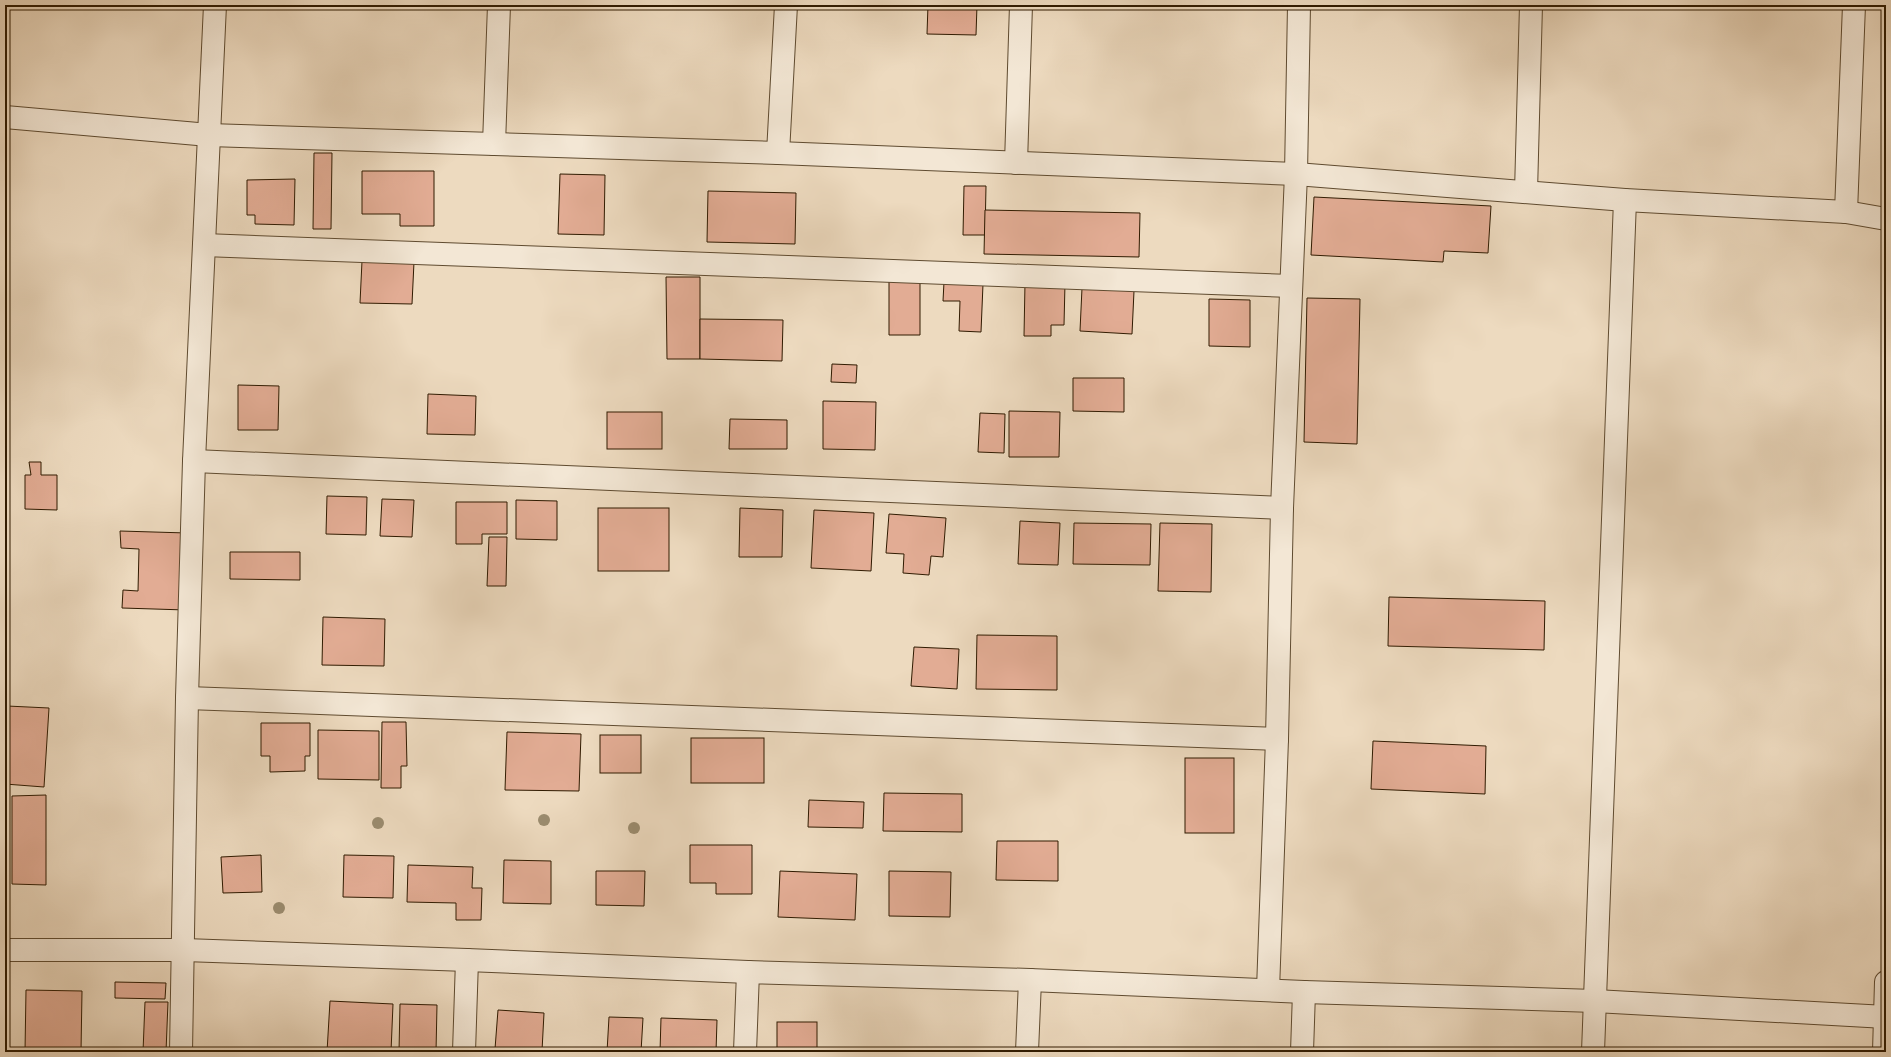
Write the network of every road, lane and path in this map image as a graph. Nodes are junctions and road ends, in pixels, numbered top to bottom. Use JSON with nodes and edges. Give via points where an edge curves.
{"nodes":[{"id":1,"x":215,"y":5,"type":"edge"},
{"id":2,"x":499,"y":5,"type":"edge"},
{"id":3,"x":786,"y":5,"type":"edge"},
{"id":4,"x":1021,"y":5,"type":"edge"},
{"id":5,"x":1299,"y":5,"type":"edge"},
{"id":6,"x":1530,"y":5,"type":"edge"},
{"id":7,"x":1854,"y":5,"type":"edge"},
{"id":8,"x":5,"y":117,"type":"edge"},
{"id":9,"x":209,"y":135,"type":"junction"},
{"id":10,"x":494,"y":144,"type":"junction"},
{"id":11,"x":778,"y":153,"type":"junction"},
{"id":12,"x":1016,"y":163,"type":"junction"},
{"id":13,"x":1296,"y":174,"type":"junction"},
{"id":14,"x":1526,"y":192,"type":"junction"},
{"id":15,"x":1625,"y":200,"type":"junction"},
{"id":16,"x":1846,"y":212,"type":"junction"},
{"id":17,"x":1886,"y":219,"type":"edge"},
{"id":18,"x":204,"y":244,"type":"junction"},
{"id":19,"x":1291,"y":286,"type":"junction"},
{"id":20,"x":194,"y":461,"type":"junction"},
{"id":21,"x":1282,"y":508,"type":"junction"},
{"id":22,"x":187,"y":698,"type":"junction"},
{"id":23,"x":1277,"y":739,"type":"junction"},
{"id":24,"x":5,"y":950,"type":"edge"},
{"id":25,"x":184,"y":950,"type":"junction"},
{"id":26,"x":467,"y":960,"type":"junction"},
{"id":27,"x":748,"y":972,"type":"junction"},
{"id":28,"x":1030,"y":980,"type":"junction"},
{"id":29,"x":1886,"y":982,"type":"edge"},
{"id":30,"x":1268,"y":990,"type":"junction"},
{"id":31,"x":1304,"y":992,"type":"junction"},
{"id":32,"x":1595,"y":1001,"type":"junction"},
{"id":33,"x":1886,"y":1017,"type":"edge"},
{"id":34,"x":181,"y":1052,"type":"edge"},
{"id":35,"x":464,"y":1052,"type":"edge"},
{"id":36,"x":745,"y":1052,"type":"edge"},
{"id":37,"x":1027,"y":1052,"type":"edge"},
{"id":38,"x":1302,"y":1052,"type":"edge"},
{"id":39,"x":1593,"y":1052,"type":"edge"},
{"id":40,"x":1884,"y":1052,"type":"edge"}],
"edges":[{"from":1,"to":9,"type":"street"},
{"from":2,"to":10,"type":"street"},
{"from":3,"to":11,"type":"street"},
{"from":4,"to":12,"type":"street"},
{"from":5,"to":13,"type":"street"},
{"from":6,"to":14,"type":"street"},
{"from":7,"to":16,"type":"street"},
{"from":8,"to":9,"type":"street"},
{"from":9,"to":10,"type":"street"},
{"from":9,"to":18,"type":"street"},
{"from":10,"to":11,"type":"street"},
{"from":11,"to":12,"type":"street"},
{"from":12,"to":13,"type":"street"},
{"from":13,"to":14,"type":"street"},
{"from":13,"to":19,"type":"street"},
{"from":14,"to":15,"type":"street"},
{"from":15,"to":16,"type":"street"},
{"from":15,"to":32,"type":"street"},
{"from":16,"to":17,"type":"street"},
{"from":18,"to":19,"type":"street"},
{"from":18,"to":20,"type":"street"},
{"from":19,"to":21,"type":"street"},
{"from":20,"to":21,"type":"street"},
{"from":20,"to":22,"type":"street"},
{"from":21,"to":23,"type":"street"},
{"from":22,"to":23,"type":"street"},
{"from":22,"to":25,"type":"street"},
{"from":23,"to":30,"type":"street"},
{"from":24,"to":25,"type":"street"},
{"from":25,"to":26,"type":"street"},
{"from":25,"to":34,"type":"street"},
{"from":26,"to":27,"type":"street"},
{"from":26,"to":35,"type":"street"},
{"from":27,"to":28,"type":"street"},
{"from":27,"to":36,"type":"street"},
{"from":28,"to":30,"type":"street"},
{"from":28,"to":37,"type":"street"},
{"from":29,"to":33,"type":"street"},
{"from":30,"to":31,"type":"street"},
{"from":31,"to":32,"type":"street"},
{"from":31,"to":38,"type":"street"},
{"from":32,"to":33,"type":"street"},
{"from":32,"to":39,"type":"street"},
{"from":33,"to":40,"type":"street"}]}
